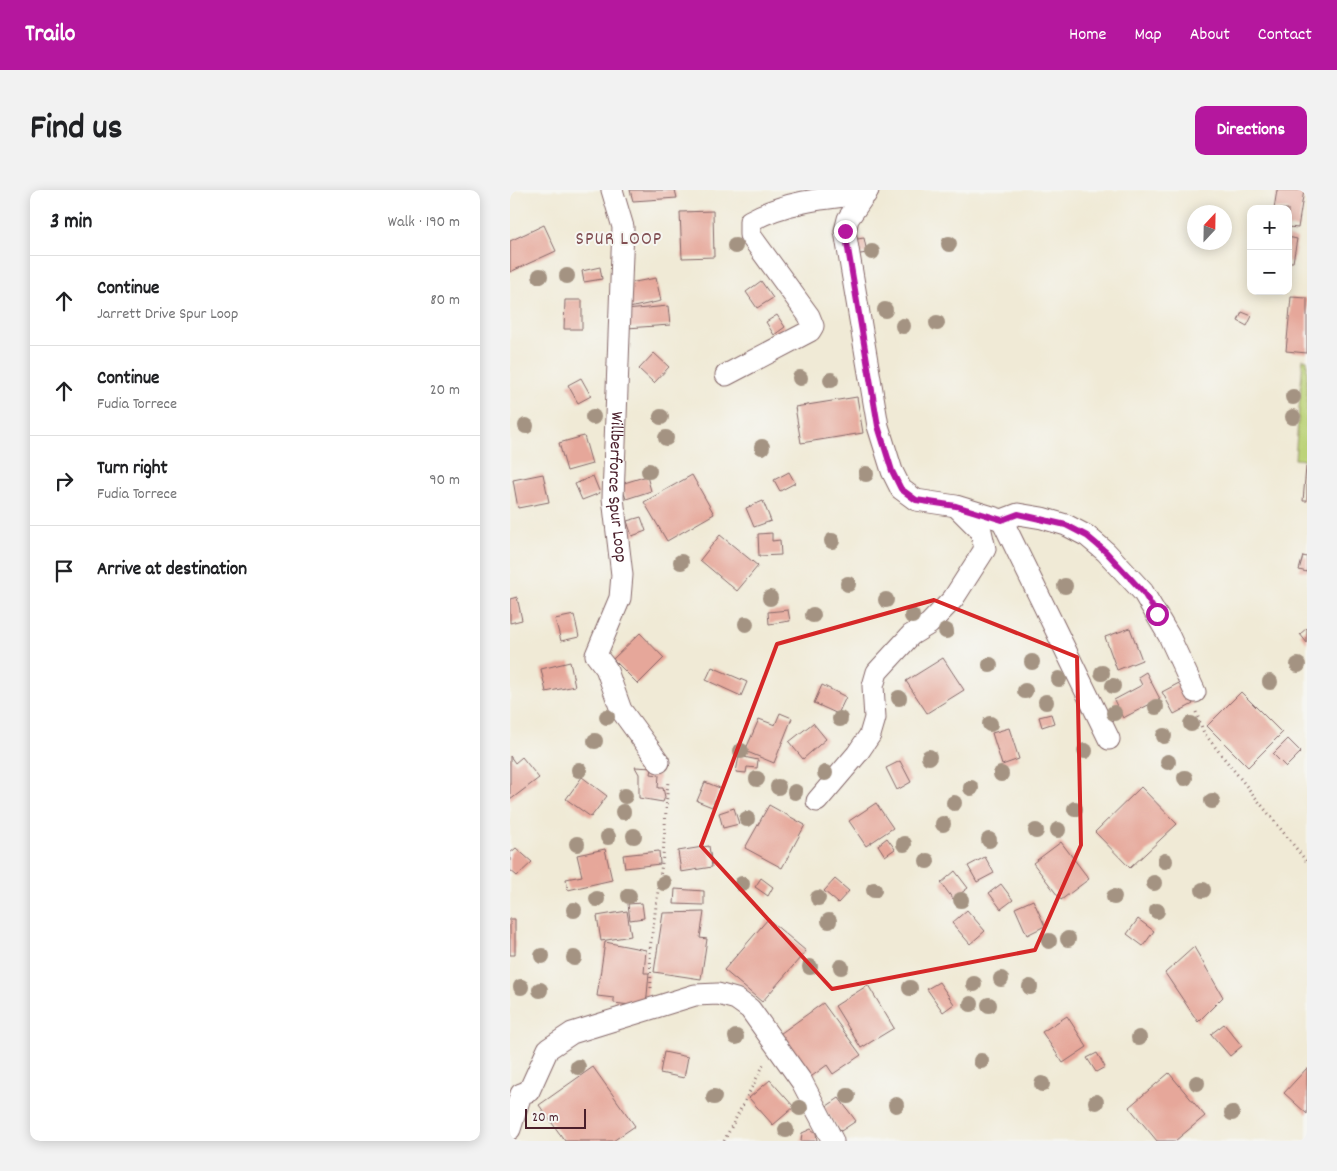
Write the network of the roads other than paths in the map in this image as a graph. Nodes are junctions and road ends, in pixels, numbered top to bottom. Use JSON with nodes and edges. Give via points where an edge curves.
{"nodes":[{"id":1,"x":612,"y":190,"type":"edge"},
{"id":2,"x":867,"y":192,"type":"edge"},
{"id":3,"x":726,"y":375,"type":"dead end"},
{"id":4,"x":956,"y":506,"type":"junction"},
{"id":5,"x":1002,"y":520,"type":"junction"},
{"id":6,"x":1195,"y":692,"type":"road end"},
{"id":7,"x":1109,"y":739,"type":"dead end"},
{"id":8,"x":659,"y":762,"type":"road end"},
{"id":9,"x":817,"y":801,"type":"dead end"},
{"id":10,"x":510,"y":1129,"type":"edge"},
{"id":11,"x":833,"y":1141,"type":"edge"}],
"edges":[{"from":1,"to":8,"type":"street","name":"Willberforce Spur Loop","via":[[623,226],[613,498],[622,575],[620,598],[596,655],[606,668],[621,710]]},
{"from":2,"to":3,"type":"street","via":[[810,200],[768,211],[750,221],[750,234],[813,326],[810,331]]},
{"from":2,"to":4,"type":"street","via":[[845,231],[878,426],[901,489],[916,500]]},
{"from":4,"to":5,"type":"street"},
{"from":4,"to":9,"type":"street","via":[[981,531],[985,549],[953,599],[929,624],[910,635],[877,672],[873,686],[875,718],[870,735]]},
{"from":5,"to":6,"type":"street","via":[[1018,514],[1066,525],[1087,536],[1106,552],[1143,592],[1170,636]]},
{"from":5,"to":7,"type":"street"},
{"from":10,"to":11,"type":"street","via":[[521,1094],[529,1091],[548,1049],[572,1033],[695,995],[718,994],[736,999],[750,1009],[802,1082]]}]}
